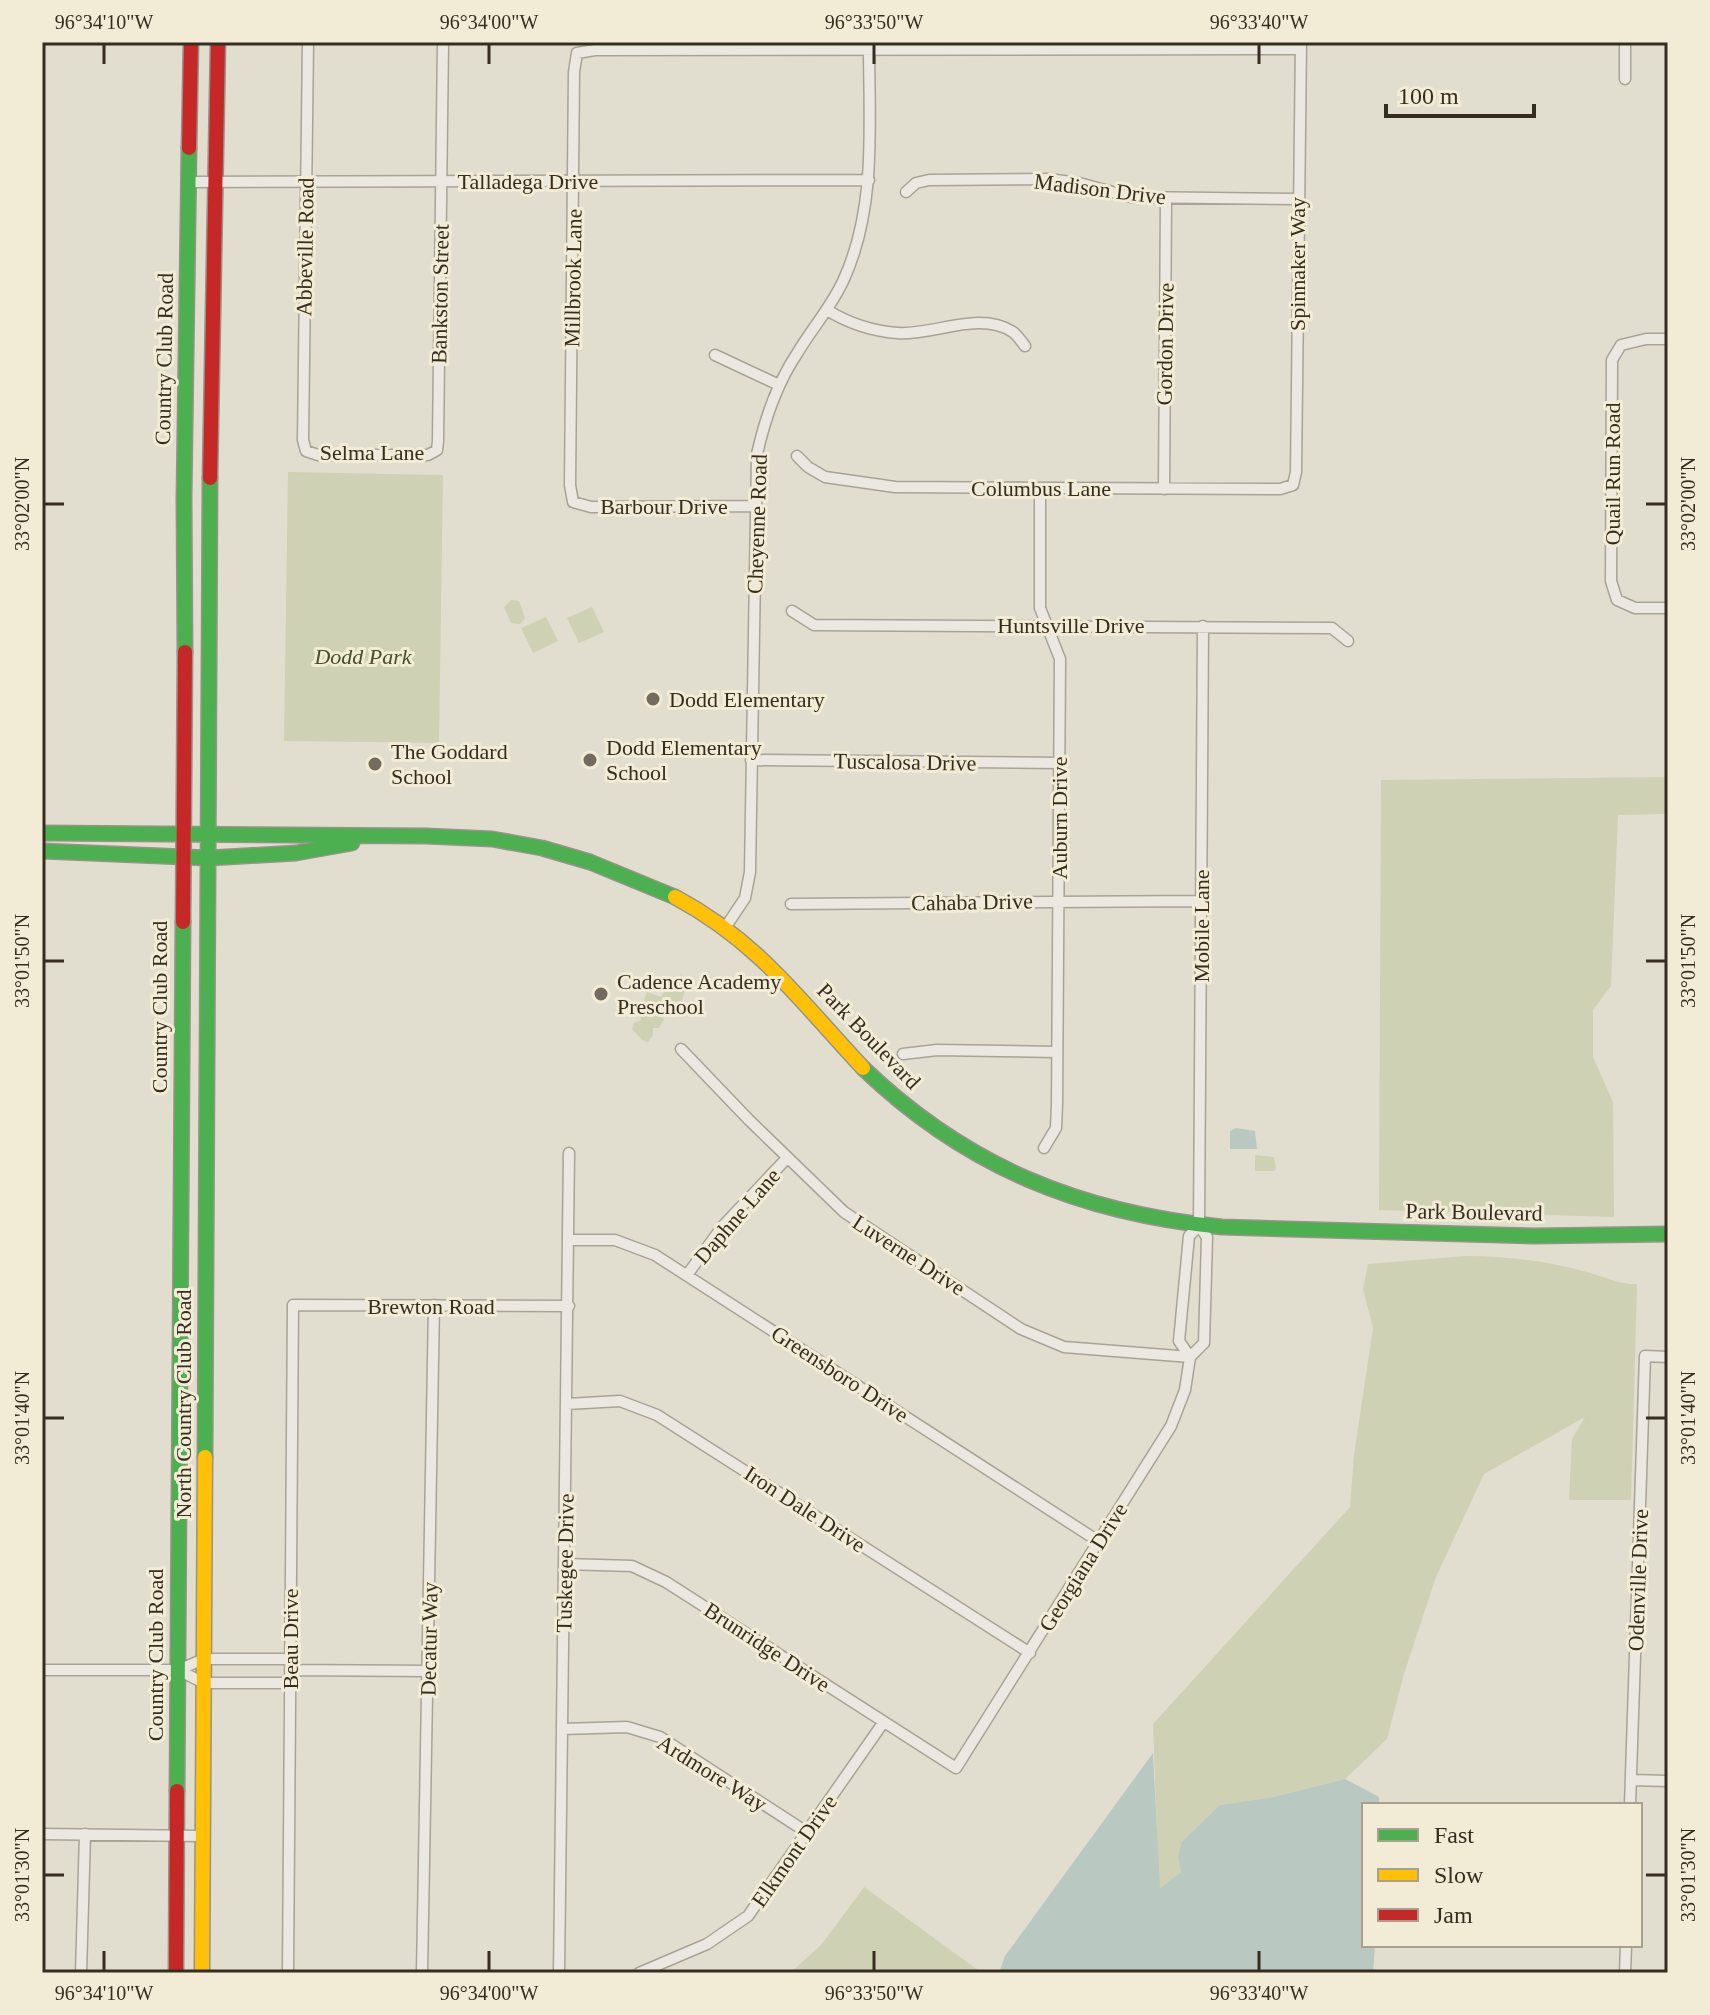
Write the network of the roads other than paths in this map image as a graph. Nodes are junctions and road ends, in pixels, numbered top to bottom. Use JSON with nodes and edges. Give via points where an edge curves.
{"nodes":[{"id":1,"x":191,"y":42,"type":"edge"},
{"id":2,"x":218,"y":42,"type":"edge"},
{"id":3,"x":308,"y":42,"type":"edge"},
{"id":4,"x":443,"y":42,"type":"edge"},
{"id":5,"x":1625,"y":42,"type":"edge"},
{"id":6,"x":869,"y":45,"type":"edge"},
{"id":7,"x":1300,"y":46,"type":"edge"},
{"id":8,"x":1625,"y":79,"type":"dead end"},
{"id":9,"x":869,"y":180,"type":"junction"},
{"id":10,"x":574,"y":181,"type":"junction"},
{"id":11,"x":188,"y":182,"type":"junction"},
{"id":12,"x":215,"y":182,"type":"junction"},
{"id":13,"x":306,"y":182,"type":"junction"},
{"id":14,"x":441,"y":182,"type":"junction"},
{"id":15,"x":906,"y":192,"type":"dead end"},
{"id":16,"x":1166,"y":199,"type":"junction"},
{"id":17,"x":1297,"y":199,"type":"junction"},
{"id":18,"x":827,"y":310,"type":"junction"},
{"id":19,"x":1668,"y":339,"type":"edge"},
{"id":20,"x":1025,"y":346,"type":"dead end"},
{"id":21,"x":715,"y":355,"type":"dead end"},
{"id":22,"x":779,"y":385,"type":"junction"},
{"id":23,"x":437,"y":450,"type":"joint"},
{"id":24,"x":306,"y":451,"type":"joint"},
{"id":25,"x":797,"y":456,"type":"dead end"},
{"id":26,"x":1293,"y":485,"type":"joint"},
{"id":27,"x":1040,"y":489,"type":"junction"},
{"id":28,"x":1164,"y":489,"type":"junction"},
{"id":29,"x":573,"y":502,"type":"joint"},
{"id":30,"x":755,"y":506,"type":"junction"},
{"id":31,"x":185,"y":564,"type":"junction"},
{"id":32,"x":211,"y":564,"type":"junction"},
{"id":33,"x":1668,"y":608,"type":"edge"},
{"id":34,"x":792,"y":611,"type":"dead end"},
{"id":35,"x":1047,"y":625,"type":"junction"},
{"id":36,"x":1203,"y":626,"type":"junction"},
{"id":37,"x":1348,"y":641,"type":"dead end"},
{"id":38,"x":751,"y":760,"type":"junction"},
{"id":39,"x":1059,"y":763,"type":"junction"},
{"id":40,"x":42,"y":833,"type":"edge"},
{"id":41,"x":182,"y":834,"type":"junction"},
{"id":42,"x":209,"y":834,"type":"junction"},
{"id":43,"x":392,"y":836,"type":"junction"},
{"id":44,"x":42,"y":851,"type":"edge"},
{"id":45,"x":182,"y":858,"type":"junction"},
{"id":46,"x":209,"y":858,"type":"junction"},
{"id":47,"x":1058,"y":901,"type":"junction"},
{"id":48,"x":1201,"y":901,"type":"junction"},
{"id":49,"x":791,"y":904,"type":"dead end"},
{"id":50,"x":725,"y":928,"type":"junction"},
{"id":51,"x":681,"y":1049,"type":"dead end"},
{"id":52,"x":1057,"y":1052,"type":"junction"},
{"id":53,"x":903,"y":1054,"type":"dead end"},
{"id":54,"x":1044,"y":1148,"type":"dead end"},
{"id":55,"x":569,"y":1153,"type":"dead end"},
{"id":56,"x":787,"y":1158,"type":"junction"},
{"id":57,"x":1199,"y":1226,"type":"junction"},
{"id":58,"x":1668,"y":1234,"type":"edge"},
{"id":59,"x":570,"y":1240,"type":"junction"},
{"id":60,"x":687,"y":1275,"type":"junction"},
{"id":61,"x":293,"y":1305,"type":"joint"},
{"id":62,"x":434,"y":1305,"type":"junction"},
{"id":63,"x":569,"y":1306,"type":"junction"},
{"id":64,"x":1190,"y":1357,"type":"junction"},
{"id":65,"x":1668,"y":1357,"type":"edge"},
{"id":66,"x":567,"y":1404,"type":"junction"},
{"id":67,"x":178,"y":1437,"type":"junction"},
{"id":68,"x":205,"y":1437,"type":"junction"},
{"id":69,"x":1098,"y":1541,"type":"junction"},
{"id":70,"x":565,"y":1564,"type":"junction"},
{"id":71,"x":1030,"y":1653,"type":"junction"},
{"id":72,"x":204,"y":1659,"type":"junction"},
{"id":73,"x":290,"y":1665,"type":"junction"},
{"id":74,"x":42,"y":1670,"type":"edge"},
{"id":75,"x":178,"y":1670,"type":"junction"},
{"id":76,"x":429,"y":1671,"type":"junction"},
{"id":77,"x":204,"y":1683,"type":"junction"},
{"id":78,"x":290,"y":1683,"type":"junction"},
{"id":79,"x":883,"y":1723,"type":"junction"},
{"id":80,"x":563,"y":1729,"type":"junction"},
{"id":81,"x":956,"y":1768,"type":"joint"},
{"id":82,"x":1631,"y":1780,"type":"junction"},
{"id":83,"x":1668,"y":1781,"type":"edge"},
{"id":84,"x":1630,"y":1803,"type":"edge"},
{"id":85,"x":808,"y":1833,"type":"junction"},
{"id":86,"x":42,"y":1834,"type":"edge"},
{"id":87,"x":85,"y":1834,"type":"junction"},
{"id":88,"x":176,"y":1835,"type":"junction"},
{"id":89,"x":203,"y":1836,"type":"junction"},
{"id":90,"x":1626,"y":1947,"type":"edge"},
{"id":91,"x":81,"y":1973,"type":"edge"},
{"id":92,"x":176,"y":1973,"type":"edge"},
{"id":93,"x":202,"y":1973,"type":"edge"},
{"id":94,"x":288,"y":1973,"type":"edge"},
{"id":95,"x":422,"y":1973,"type":"edge"},
{"id":96,"x":559,"y":1973,"type":"edge"},
{"id":97,"x":639,"y":1973,"type":"edge"},
{"id":98,"x":1625,"y":1973,"type":"edge"}],
"edges":[{"from":1,"to":11,"type":"main road","name":"Country Club Road"},
{"from":2,"to":12,"type":"main road"},
{"from":3,"to":13,"type":"street","name":"Abbeville Road"},
{"from":4,"to":14,"type":"street","name":"Bankston Street"},
{"from":5,"to":8,"type":"street"},
{"from":6,"to":7,"type":"street"},
{"from":6,"to":9,"type":"street","name":"Cheyenne Road"},
{"from":6,"to":10,"type":"street","name":"Millbrook Lane","via":[[577,53]]},
{"from":7,"to":17,"type":"street","name":"Spinnaker Way"},
{"from":9,"to":10,"type":"street","name":"Talladega Drive"},
{"from":9,"to":18,"type":"street","name":"Cheyenne Road","via":[[856,249]]},
{"from":10,"to":14,"type":"street","name":"Talladega Drive"},
{"from":10,"to":29,"type":"street","name":"Millbrook Lane"},
{"from":11,"to":12,"type":"street","name":"Talladega Drive"},
{"from":11,"to":31,"type":"main road","name":"Country Club Road"},
{"from":12,"to":13,"type":"street","name":"Talladega Drive"},
{"from":12,"to":32,"type":"main road"},
{"from":13,"to":14,"type":"street","name":"Talladega Drive"},
{"from":13,"to":24,"type":"street","name":"Abbeville Road"},
{"from":14,"to":23,"type":"street","name":"Bankston Street"},
{"from":15,"to":16,"type":"street","name":"Madison Drive","via":[[929,180],[1048,179]]},
{"from":16,"to":17,"type":"street","name":"Madison Drive"},
{"from":16,"to":28,"type":"street","name":"Gordon Drive"},
{"from":17,"to":26,"type":"street","name":"Spinnaker Way"},
{"from":18,"to":20,"type":"street","via":[[865,328],[898,333],[989,324],[1013,332]]},
{"from":18,"to":22,"type":"street","name":"Cheyenne Road"},
{"from":19,"to":33,"type":"street","name":"Quail Run Road","via":[[1621,345],[1612,360],[1611,581],[1617,600],[1635,608]]},
{"from":21,"to":22,"type":"street"},
{"from":22,"to":30,"type":"street","name":"Cheyenne Road","via":[[757,454]]},
{"from":23,"to":24,"type":"street","name":"Selma Lane","via":[[428,455]]},
{"from":25,"to":27,"type":"street","name":"Columbus Lane","via":[[825,477],[862,484]]},
{"from":26,"to":28,"type":"street","name":"Columbus Lane"},
{"from":27,"to":28,"type":"street","name":"Columbus Lane"},
{"from":27,"to":35,"type":"street","name":"Auburn Drive","via":[[1040,608]]},
{"from":29,"to":30,"type":"street","name":"Barbour Drive","via":[[591,507]]},
{"from":30,"to":38,"type":"street","name":"Cheyenne Road"},
{"from":31,"to":32,"type":"main road"},
{"from":31,"to":41,"type":"main road","name":"Country Club Road"},
{"from":32,"to":42,"type":"main road"},
{"from":34,"to":35,"type":"street","name":"Huntsville Drive","via":[[814,625]]},
{"from":35,"to":36,"type":"street","name":"Huntsville Drive"},
{"from":35,"to":39,"type":"street","name":"Auburn Drive","via":[[1060,659]]},
{"from":36,"to":37,"type":"street","name":"Huntsville Drive","via":[[1332,628]]},
{"from":36,"to":48,"type":"street","name":"Mobile Lane"},
{"from":38,"to":39,"type":"street","name":"Tuscalosa Drive"},
{"from":38,"to":50,"type":"street","name":"Cheyenne Road","via":[[749,885]]},
{"from":39,"to":47,"type":"street","name":"Auburn Drive"},
{"from":40,"to":41,"type":"main road","name":"Park Boulevard"},
{"from":41,"to":42,"type":"main road","name":"Park Boulevard"},
{"from":41,"to":45,"type":"main road","name":"Country Club Road"},
{"from":42,"to":43,"type":"main road","name":"Park Boulevard"},
{"from":42,"to":46,"type":"main road","name":"North Country Club Road"},
{"from":43,"to":46,"type":"main road","name":"Park Boulevard","via":[[296,853]]},
{"from":43,"to":50,"type":"main road","name":"Park Boulevard","via":[[476,838],[580,858],[645,883]]},
{"from":44,"to":45,"type":"main road","name":"Park Boulevard"},
{"from":45,"to":46,"type":"main road","name":"Park Boulevard"},
{"from":45,"to":67,"type":"main road","name":"Country Club Road"},
{"from":46,"to":68,"type":"main road","name":"North Country Club Road"},
{"from":47,"to":48,"type":"street","name":"Cahaba Drive"},
{"from":47,"to":49,"type":"street","name":"Cahaba Drive"},
{"from":47,"to":52,"type":"street","name":"Auburn Drive"},
{"from":48,"to":57,"type":"street","name":"Mobile Lane"},
{"from":50,"to":57,"type":"main road","name":"Park Boulevard","via":[[786,981],[875,1080],[950,1139],[1008,1173],[1057,1193],[1128,1214]]},
{"from":51,"to":56,"type":"street","name":"Luverne Drive"},
{"from":52,"to":53,"type":"street"},
{"from":52,"to":54,"type":"street","name":"Auburn Drive","via":[[1056,1128]]},
{"from":55,"to":59,"type":"street","name":"Tuskegee Drive"},
{"from":56,"to":60,"type":"street","name":"Daphne Lane","via":[[722,1227]]},
{"from":56,"to":64,"type":"street","name":"Luverne Drive","via":[[844,1212],[1021,1329],[1064,1347]]},
{"from":57,"to":58,"type":"main road","name":"Park Boulevard","via":[[1534,1236]]},
{"from":57,"to":64,"type":"street","name":"Georgiana Drive","via":[[1189,1236],[1179,1341]]},
{"from":57,"to":64,"type":"street","name":"Georgiana Drive","via":[[1207,1237],[1204,1343]]},
{"from":59,"to":60,"type":"street","name":"Greensboro Drive","via":[[615,1240]]},
{"from":59,"to":63,"type":"street","name":"Tuskegee Drive"},
{"from":60,"to":69,"type":"street","name":"Greensboro Drive"},
{"from":61,"to":62,"type":"street","name":"Brewton Road"},
{"from":61,"to":73,"type":"street","name":"Beau Drive"},
{"from":62,"to":63,"type":"street","name":"Brewton Road"},
{"from":62,"to":76,"type":"street","name":"Decatur Way"},
{"from":63,"to":66,"type":"street","name":"Tuskegee Drive"},
{"from":64,"to":69,"type":"street","name":"Georgiana Drive","via":[[1171,1426]]},
{"from":65,"to":82,"type":"street","name":"Odenville Drive","via":[[1645,1356]]},
{"from":66,"to":70,"type":"street","name":"Tuskegee Drive"},
{"from":66,"to":71,"type":"street","name":"Iron Dale Drive","via":[[620,1401],[657,1415]]},
{"from":67,"to":68,"type":"main road"},
{"from":67,"to":75,"type":"main road","name":"Country Club Road"},
{"from":68,"to":72,"type":"main road","name":"North Country Club Road"},
{"from":69,"to":71,"type":"street","name":"Georgiana Drive"},
{"from":70,"to":79,"type":"street","name":"Brunridge Drive","via":[[632,1566],[666,1582]]},
{"from":70,"to":80,"type":"street","name":"Tuskegee Drive"},
{"from":71,"to":81,"type":"street","name":"Georgiana Drive"},
{"from":72,"to":73,"type":"street"},
{"from":72,"to":75,"type":"street"},
{"from":72,"to":77,"type":"main road","name":"North Country Club Road"},
{"from":73,"to":76,"type":"street"},
{"from":73,"to":78,"type":"street","name":"Beau Drive"},
{"from":74,"to":75,"type":"street"},
{"from":75,"to":77,"type":"street"},
{"from":75,"to":88,"type":"main road","name":"Country Club Road"},
{"from":76,"to":95,"type":"street","name":"Decatur Way"},
{"from":77,"to":78,"type":"street"},
{"from":77,"to":89,"type":"main road","name":"North Country Club Road"},
{"from":78,"to":94,"type":"street","name":"Beau Drive"},
{"from":79,"to":81,"type":"street","name":"Brunridge Drive"},
{"from":79,"to":85,"type":"street","name":"Elkmont Drive"},
{"from":80,"to":85,"type":"street","name":"Ardmore Way","via":[[627,1727],[660,1737]]},
{"from":80,"to":96,"type":"street","name":"Tuskegee Drive"},
{"from":82,"to":83,"type":"street"},
{"from":82,"to":84,"type":"street","name":"Odenville Drive"},
{"from":85,"to":97,"type":"street","name":"Elkmont Drive","via":[[748,1916],[707,1944]]},
{"from":86,"to":87,"type":"street"},
{"from":87,"to":88,"type":"street"},
{"from":87,"to":91,"type":"street"},
{"from":88,"to":89,"type":"street"},
{"from":88,"to":92,"type":"main road","name":"Country Club Road"},
{"from":89,"to":93,"type":"main road","name":"North Country Club Road"},
{"from":90,"to":98,"type":"street"}]}
